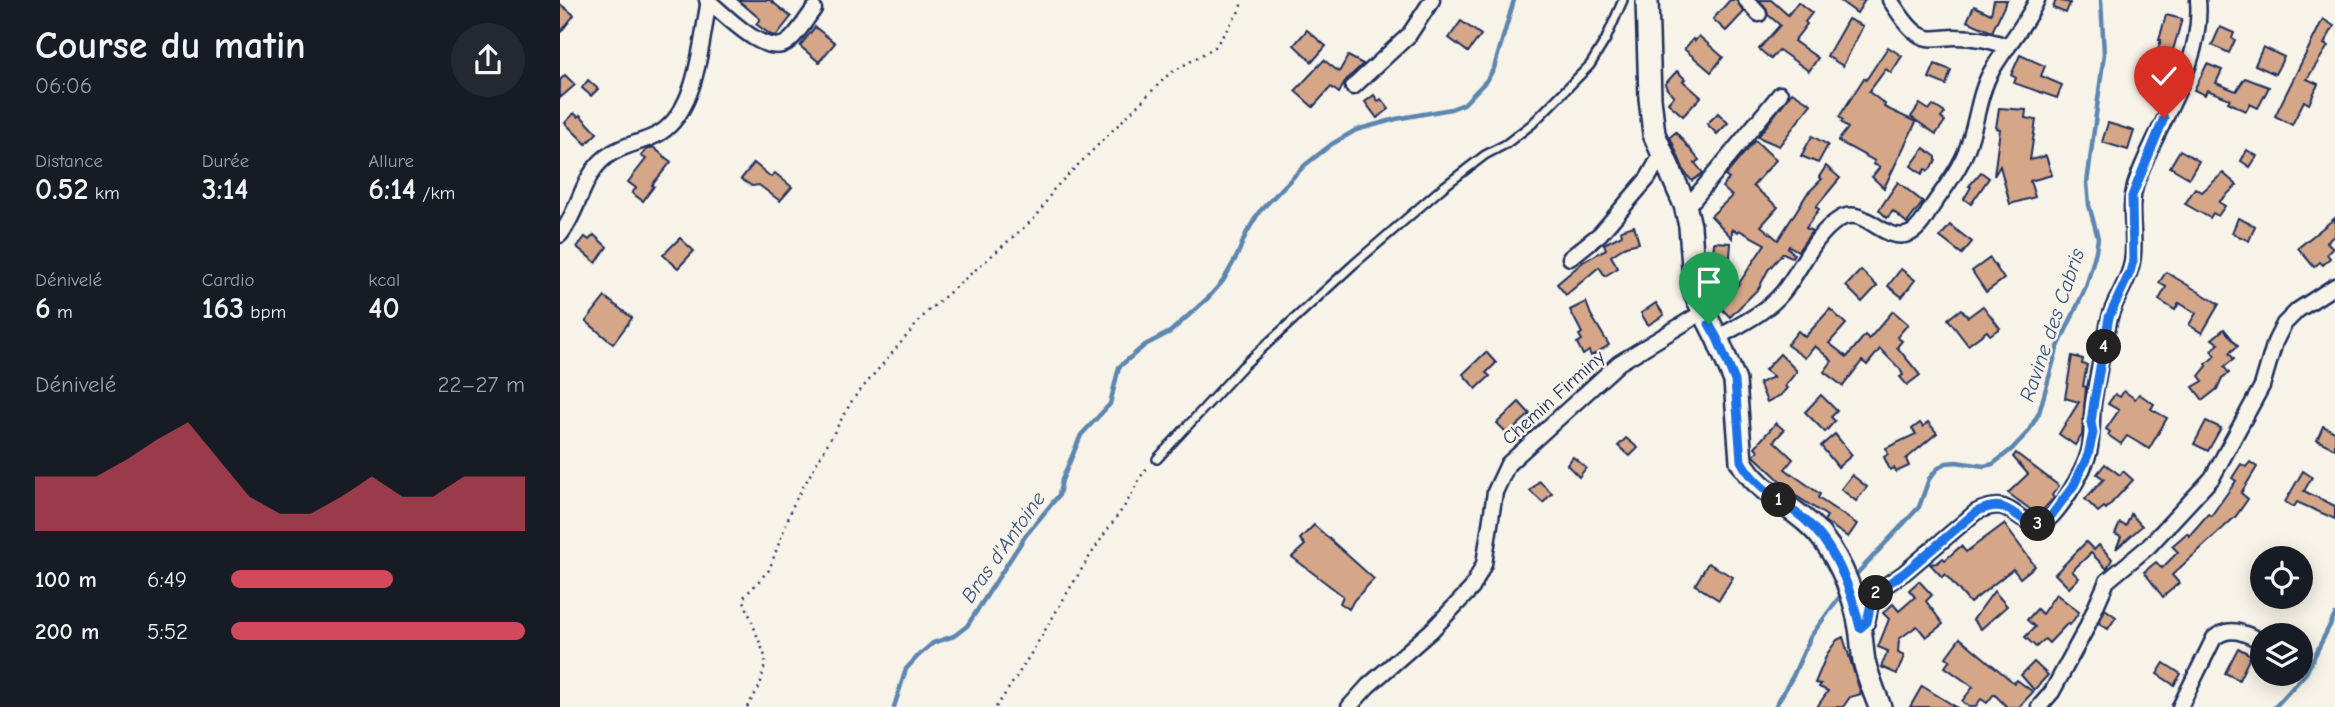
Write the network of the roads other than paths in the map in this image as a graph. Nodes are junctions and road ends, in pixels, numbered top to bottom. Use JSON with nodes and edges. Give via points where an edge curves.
{"nodes":[{"id":1,"x":708,"y":0,"type":"edge"},
{"id":2,"x":1432,"y":0,"type":"edge"},
{"id":3,"x":1623,"y":0,"type":"edge"},
{"id":4,"x":1647,"y":0,"type":"edge"},
{"id":5,"x":1746,"y":0,"type":"edge"},
{"id":6,"x":1890,"y":0,"type":"edge"},
{"id":7,"x":2037,"y":0,"type":"edge"},
{"id":8,"x":2198,"y":0,"type":"edge"},
{"id":9,"x":814,"y":9,"type":"dead end"},
{"id":10,"x":1759,"y":14,"type":"dead end"},
{"id":11,"x":2008,"y":47,"type":"junction"},
{"id":12,"x":1353,"y":87,"type":"dead end"},
{"id":13,"x":1780,"y":94,"type":"dead end"},
{"id":14,"x":1664,"y":157,"type":"junction"},
{"id":15,"x":1685,"y":205,"type":"junction"},
{"id":16,"x":560,"y":235,"type":"edge"},
{"id":17,"x":1570,"y":257,"type":"dead end"},
{"id":18,"x":2335,"y":286,"type":"edge"},
{"id":19,"x":1703,"y":313,"type":"junction"},
{"id":20,"x":1717,"y":338,"type":"junction"},
{"id":21,"x":1157,"y":459,"type":"road end"},
{"id":22,"x":1858,"y":621,"type":"junction"},
{"id":23,"x":2250,"y":636,"type":"edge"},
{"id":24,"x":1349,"y":707,"type":"edge"},
{"id":25,"x":1880,"y":707,"type":"edge"},
{"id":26,"x":2039,"y":707,"type":"edge"},
{"id":27,"x":2180,"y":707,"type":"edge"}],
"edges":[{"from":1,"to":9,"type":"street","via":[[758,41],[775,47],[789,42]]},
{"from":1,"to":16,"type":"street","via":[[683,110],[659,134],[606,157],[586,184]]},
{"from":2,"to":12,"type":"street","via":[[1409,34]]},
{"from":3,"to":21,"type":"lane","via":[[1590,65],[1541,115],[1442,188],[1354,264],[1243,366]]},
{"from":4,"to":14,"type":"main road","via":[[1652,121]]},
{"from":5,"to":10,"type":"street"},
{"from":6,"to":11,"type":"street","via":[[1919,35],[1993,41]]},
{"from":7,"to":11,"type":"street"},
{"from":8,"to":22,"type":"street","via":[[2200,20],[2192,56],[2132,196],[2133,261],[2109,317],[2093,433],[2074,485],[2040,525],[2010,508],[1987,507],[1976,512],[1873,594],[1867,622]]},
{"from":11,"to":20,"type":"street","via":[[1990,73],[1967,150],[1919,227],[1898,235],[1885,233],[1860,216],[1838,220],[1770,305]]},
{"from":13,"to":15,"type":"street"},
{"from":14,"to":15,"type":"main road"},
{"from":14,"to":17,"type":"street","via":[[1600,234]]},
{"from":15,"to":19,"type":"main road","via":[[1695,294]]},
{"from":18,"to":26,"type":"street","via":[[2284,324],[2262,386],[2212,478],[2149,546],[2107,581],[2086,629]]},
{"from":19,"to":20,"type":"main road"},
{"from":19,"to":24,"type":"street","name":"Chemin Firminy","via":[[1619,363],[1508,464],[1495,492],[1484,564],[1472,588]]},
{"from":20,"to":22,"type":"main road","via":[[1735,381],[1739,450],[1747,472],[1822,537],[1844,578]]},
{"from":22,"to":25,"type":"main road","via":[[1864,660]]},
{"from":23,"to":27,"type":"street","via":[[2238,630],[2214,638]]}]}
